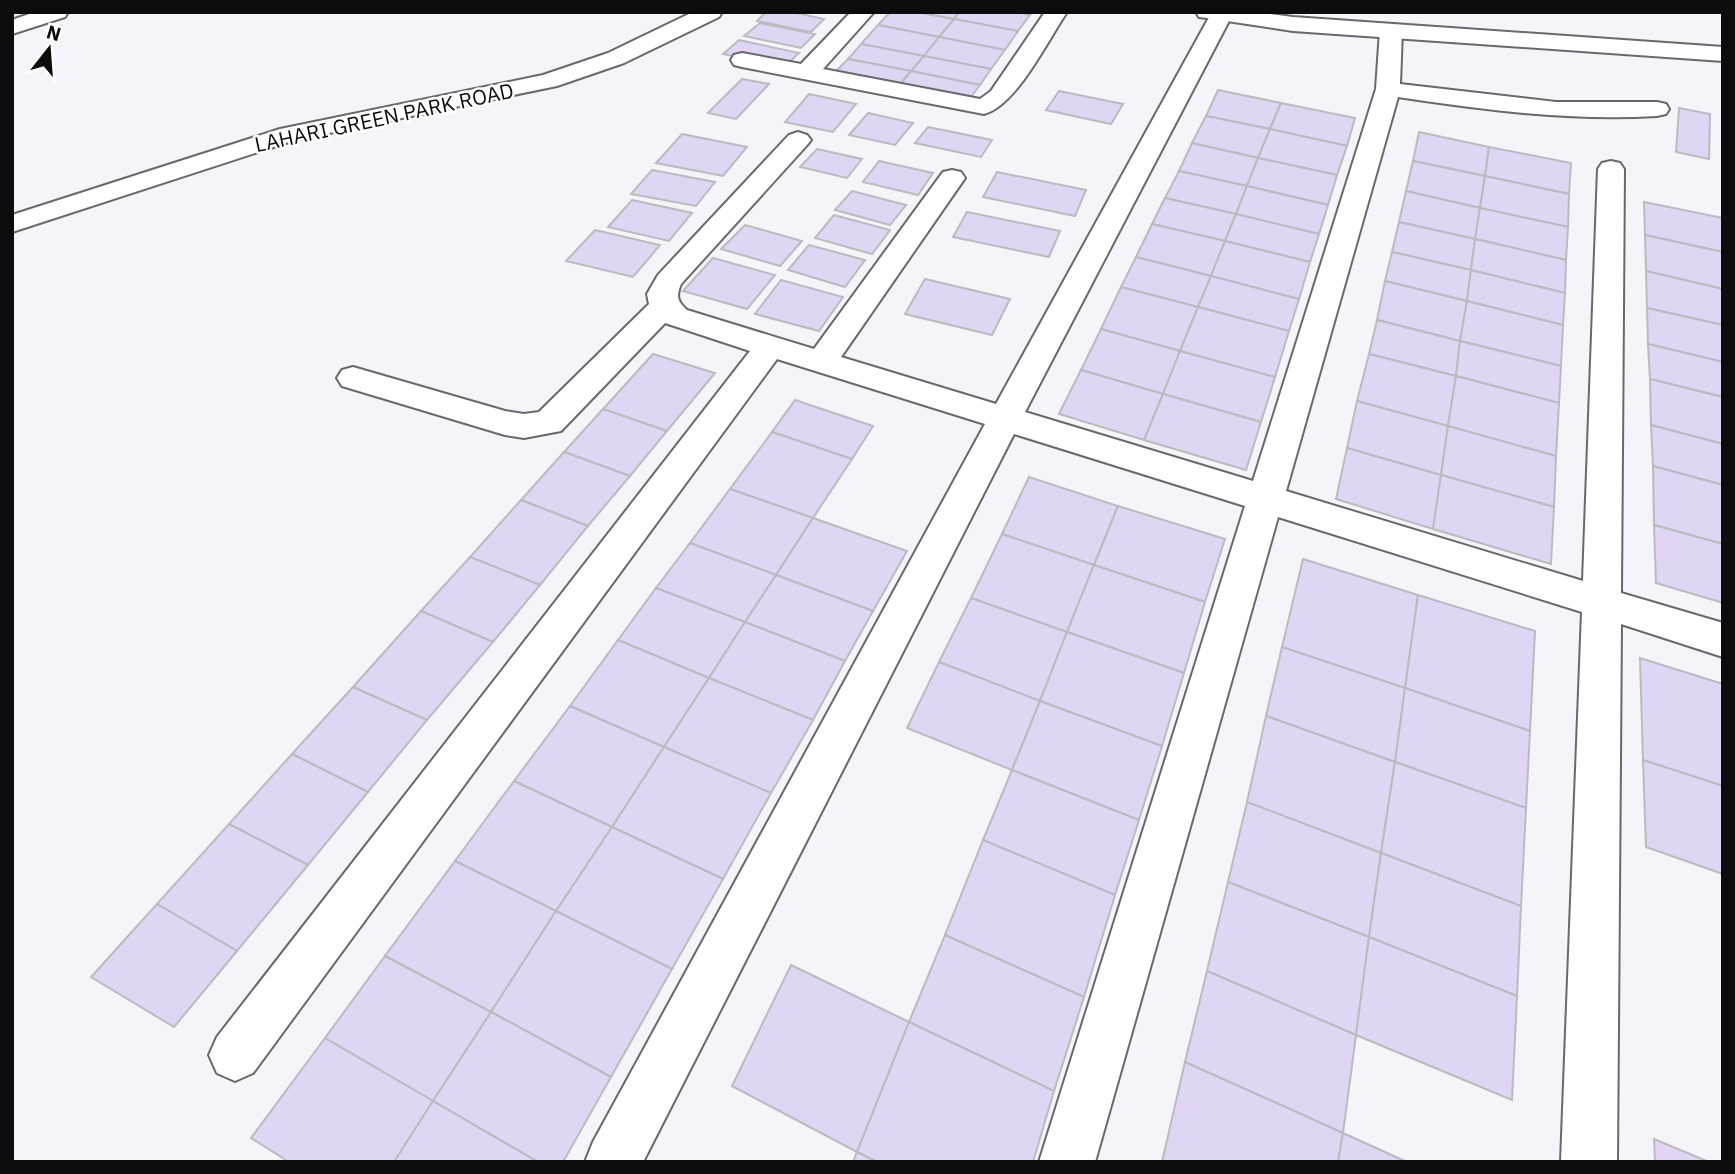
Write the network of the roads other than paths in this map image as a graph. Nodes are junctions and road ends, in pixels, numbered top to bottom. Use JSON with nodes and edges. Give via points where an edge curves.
{"nodes":[{"id":1,"x":57,"y":12,"type":"edge"},
{"id":2,"x":711,"y":12,"type":"edge"},
{"id":3,"x":863,"y":12,"type":"edge"},
{"id":4,"x":1056,"y":12,"type":"edge"},
{"id":5,"x":1214,"y":14,"type":"edge"},
{"id":6,"x":12,"y":27,"type":"edge"},
{"id":7,"x":1391,"y":31,"type":"junction"},
{"id":8,"x":1723,"y":54,"type":"edge"},
{"id":9,"x":742,"y":60,"type":"dead end"},
{"id":10,"x":806,"y":73,"type":"junction"},
{"id":11,"x":1388,"y":89,"type":"junction"},
{"id":12,"x":1657,"y":109,"type":"dead end"},
{"id":13,"x":798,"y":140,"type":"dead end"},
{"id":14,"x":1611,"y":169,"type":"dead end"},
{"id":15,"x":952,"y":178,"type":"dead end"},
{"id":16,"x":12,"y":224,"type":"edge"},
{"id":17,"x":664,"y":306,"type":"junction"},
{"id":18,"x":771,"y":345,"type":"junction"},
{"id":19,"x":821,"y":362,"type":"junction"},
{"id":20,"x":353,"y":378,"type":"dead end"},
{"id":21,"x":1006,"y":418,"type":"junction"},
{"id":22,"x":1266,"y":498,"type":"junction"},
{"id":23,"x":1602,"y":602,"type":"junction"},
{"id":24,"x":1723,"y":640,"type":"edge"},
{"id":25,"x":235,"y":1055,"type":"dead end"},
{"id":26,"x":613,"y":1162,"type":"edge"},
{"id":27,"x":1067,"y":1162,"type":"edge"},
{"id":28,"x":1589,"y":1162,"type":"edge"}],
"edges":[{"from":1,"to":6,"type":"street"},
{"from":2,"to":16,"type":"street","name":"LAHARI GREEN PARK ROAD","via":[[617,58],[549,81],[289,134]]},
{"from":3,"to":10,"type":"street"},
{"from":4,"to":10,"type":"street","via":[[999,96],[984,107]]},
{"from":5,"to":7,"type":"street"},
{"from":5,"to":21,"type":"street"},
{"from":7,"to":8,"type":"street"},
{"from":7,"to":11,"type":"street"},
{"from":9,"to":10,"type":"street"},
{"from":11,"to":12,"type":"street","via":[[1536,108]]},
{"from":11,"to":22,"type":"street"},
{"from":13,"to":17,"type":"street","via":[[668,281],[662,294]]},
{"from":14,"to":23,"type":"street"},
{"from":15,"to":19,"type":"street"},
{"from":17,"to":18,"type":"street","via":[[676,317]]},
{"from":17,"to":20,"type":"street","via":[[549,424],[505,423]]},
{"from":18,"to":19,"type":"street"},
{"from":18,"to":25,"type":"street"},
{"from":19,"to":21,"type":"street"},
{"from":21,"to":22,"type":"street"},
{"from":21,"to":26,"type":"street"},
{"from":22,"to":23,"type":"street"},
{"from":22,"to":27,"type":"street"},
{"from":23,"to":24,"type":"street"},
{"from":23,"to":28,"type":"street"}]}
